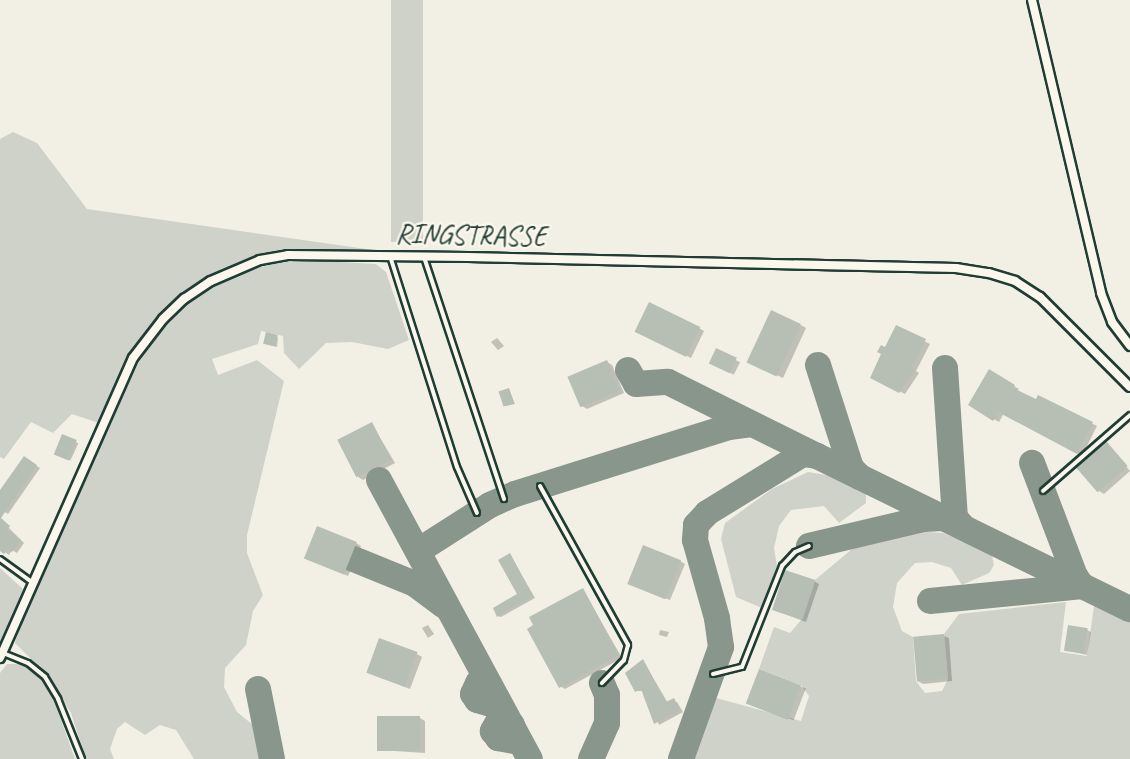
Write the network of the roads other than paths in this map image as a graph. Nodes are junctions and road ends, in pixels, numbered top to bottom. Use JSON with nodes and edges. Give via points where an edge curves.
{"nodes":[{"id":1,"x":1032,"y":0,"type":"edge"},
{"id":2,"x":390,"y":256,"type":"junction"},
{"id":3,"x":424,"y":256,"type":"junction"},
{"id":4,"x":1130,"y":346,"type":"edge"},
{"id":5,"x":1130,"y":387,"type":"edge"},
{"id":6,"x":1130,"y":415,"type":"edge"},
{"id":7,"x":540,"y":486,"type":"dead end"},
{"id":8,"x":1043,"y":491,"type":"dead end"},
{"id":9,"x":504,"y":499,"type":"dead end"},
{"id":10,"x":477,"y":513,"type":"dead end"},
{"id":11,"x":809,"y":546,"type":"dead end"},
{"id":12,"x":0,"y":559,"type":"edge"},
{"id":13,"x":33,"y":583,"type":"junction"},
{"id":14,"x":1,"y":655,"type":"edge"},
{"id":15,"x":713,"y":674,"type":"dead end"},
{"id":16,"x":602,"y":683,"type":"dead end"},
{"id":17,"x":82,"y":759,"type":"edge"}],
"edges":[{"from":1,"to":4,"type":"street","via":[[1101,293],[1112,322]]},
{"from":2,"to":3,"type":"street","name":"RINGSTRASSE"},
{"from":2,"to":10,"type":"lane","via":[[457,467]]},
{"from":2,"to":13,"type":"street","name":"RINGSTRASSE","via":[[288,255],[260,260],[210,281],[184,299],[133,358]]},
{"from":3,"to":5,"type":"street","name":"RINGSTRASSE","via":[[956,268],[989,273],[1015,281],[1040,297]]},
{"from":3,"to":9,"type":"lane"},
{"from":6,"to":8,"type":"lane"},
{"from":7,"to":16,"type":"lane","via":[[628,645],[624,660]]},
{"from":11,"to":15,"type":"lane","via":[[795,552],[782,566],[742,667]]},
{"from":12,"to":13,"type":"lane"},
{"from":13,"to":14,"type":"street","name":"RINGSTRASSE"},
{"from":14,"to":17,"type":"lane","via":[[28,663],[45,677]]}]}
